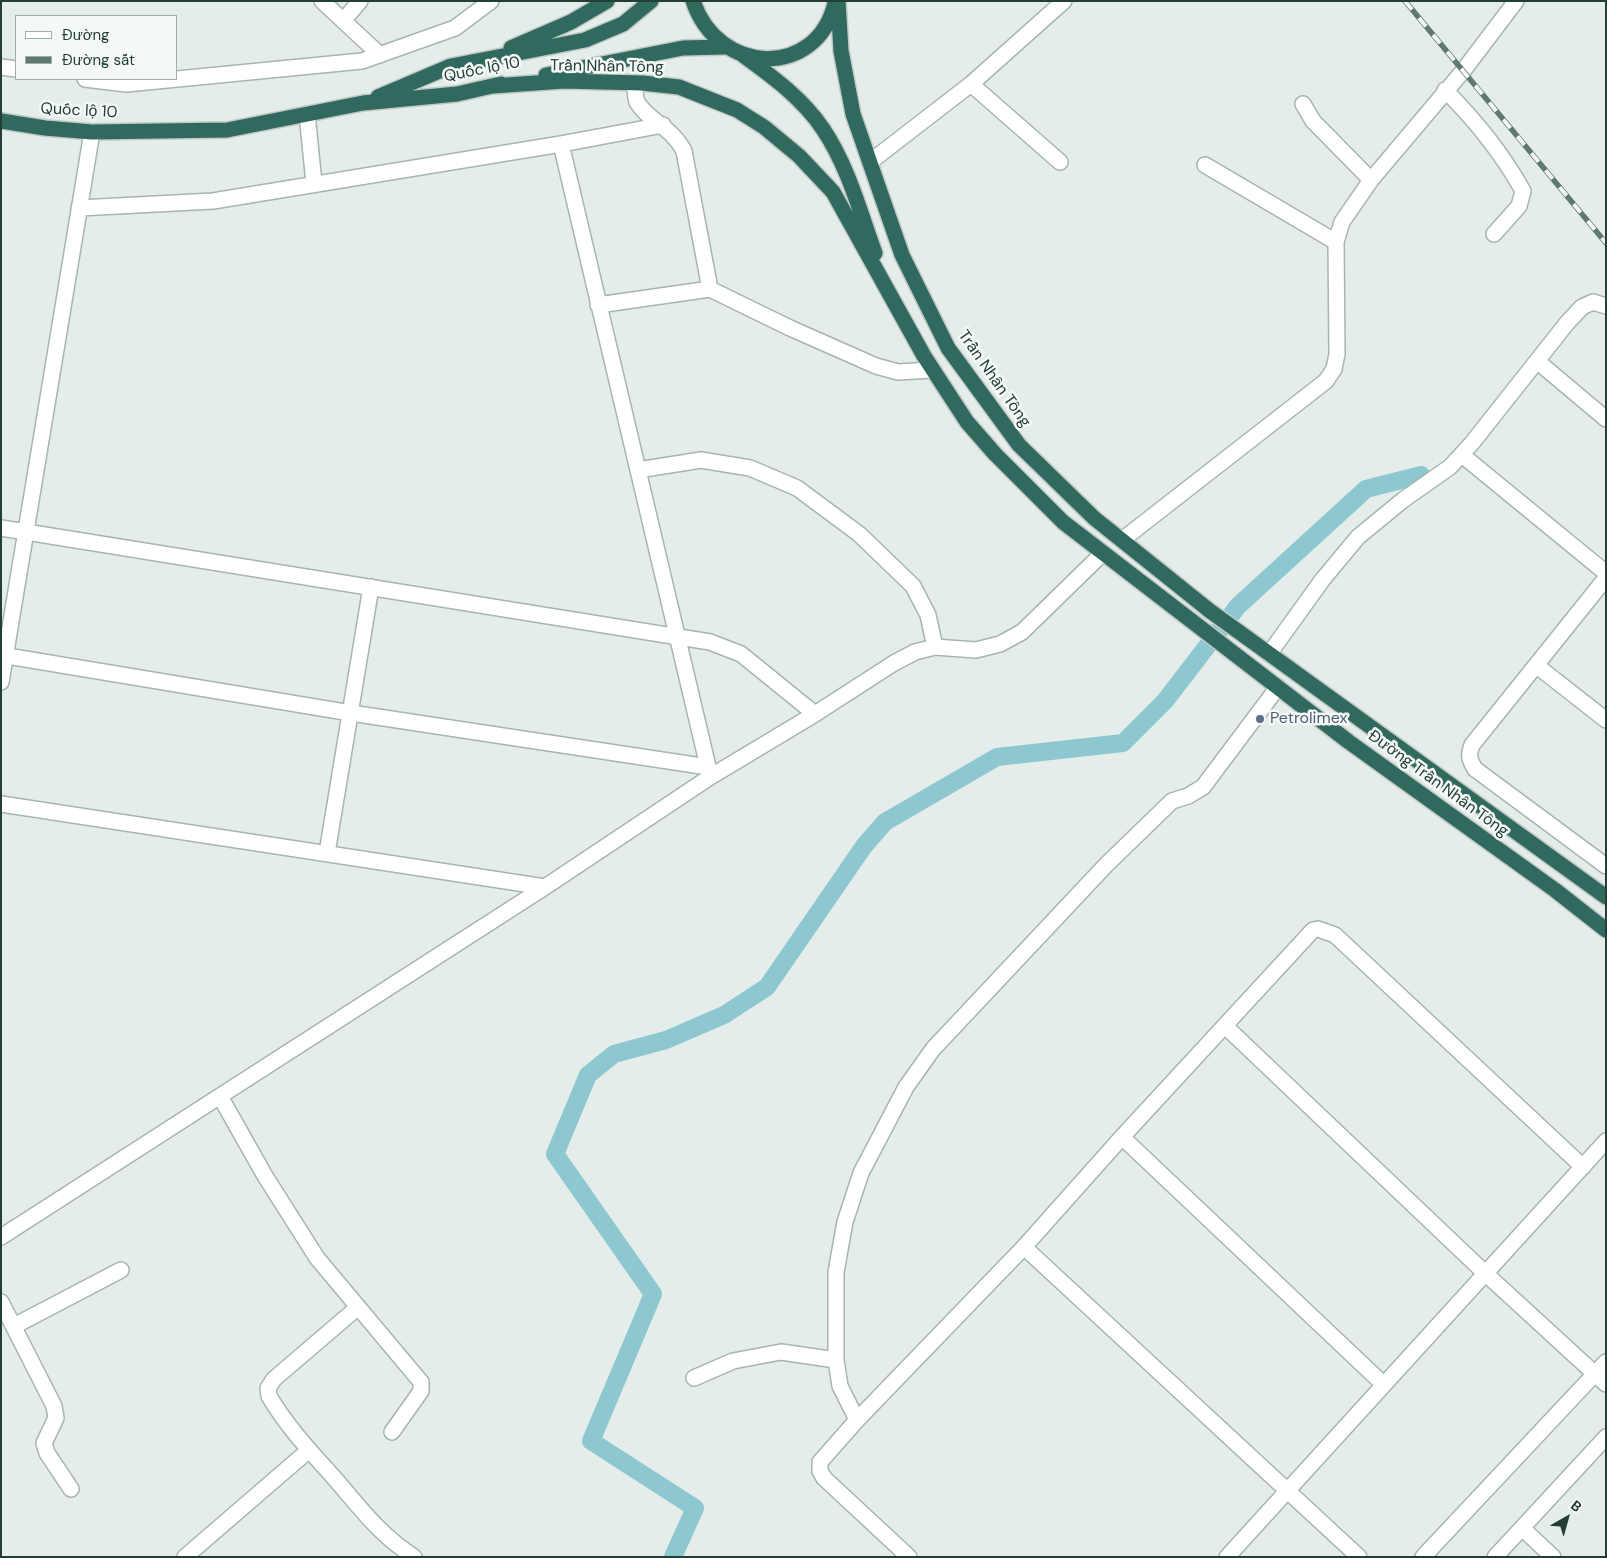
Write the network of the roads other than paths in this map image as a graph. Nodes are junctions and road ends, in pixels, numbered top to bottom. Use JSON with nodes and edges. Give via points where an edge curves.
{"nodes":[{"id":1,"x":322,"y":1,"type":"edge"},
{"id":2,"x":360,"y":1,"type":"edge"},
{"id":3,"x":491,"y":1,"type":"edge"},
{"id":4,"x":607,"y":1,"type":"edge"},
{"id":5,"x":651,"y":1,"type":"edge"},
{"id":6,"x":693,"y":1,"type":"edge"},
{"id":7,"x":837,"y":1,"type":"edge"},
{"id":8,"x":1064,"y":1,"type":"edge"},
{"id":9,"x":1516,"y":1,"type":"edge"},
{"id":10,"x":343,"y":21,"type":"junction"},
{"id":11,"x":724,"y":46,"type":"junction"},
{"id":12,"x":380,"y":55,"type":"junction"},
{"id":13,"x":744,"y":56,"type":"junction"},
{"id":14,"x":484,"y":60,"type":"junction"},
{"id":15,"x":1,"y":67,"type":"edge"},
{"id":16,"x":15,"y":69,"type":"edge"},
{"id":17,"x":178,"y":79,"type":"edge"},
{"id":18,"x":93,"y":80,"type":"edge"},
{"id":19,"x":169,"y":80,"type":"edge"},
{"id":20,"x":635,"y":83,"type":"junction"},
{"id":21,"x":971,"y":84,"type":"junction"},
{"id":22,"x":492,"y":86,"type":"junction"},
{"id":23,"x":1445,"y":90,"type":"junction"},
{"id":24,"x":363,"y":103,"type":"junction"},
{"id":25,"x":1303,"y":104,"type":"dead end"},
{"id":26,"x":306,"y":114,"type":"junction"},
{"id":27,"x":1,"y":120,"type":"edge"},
{"id":28,"x":663,"y":125,"type":"junction"},
{"id":29,"x":92,"y":132,"type":"junction"},
{"id":30,"x":561,"y":144,"type":"junction"},
{"id":31,"x":870,"y":162,"type":"junction"},
{"id":32,"x":1060,"y":162,"type":"dead end"},
{"id":33,"x":1205,"y":165,"type":"dead end"},
{"id":34,"x":1371,"y":180,"type":"junction"},
{"id":35,"x":314,"y":183,"type":"junction"},
{"id":36,"x":79,"y":208,"type":"junction"},
{"id":37,"x":1494,"y":234,"type":"dead end"},
{"id":38,"x":1336,"y":242,"type":"junction"},
{"id":39,"x":710,"y":289,"type":"junction"},
{"id":40,"x":892,"y":299,"type":"junction"},
{"id":41,"x":598,"y":305,"type":"junction"},
{"id":42,"x":1606,"y":306,"type":"edge"},
{"id":43,"x":1537,"y":361,"type":"junction"},
{"id":44,"x":932,"y":370,"type":"junction"},
{"id":45,"x":1606,"y":419,"type":"edge"},
{"id":46,"x":1462,"y":455,"type":"junction"},
{"id":47,"x":638,"y":470,"type":"junction"},
{"id":48,"x":1,"y":528,"type":"edge"},
{"id":49,"x":26,"y":532,"type":"junction"},
{"id":50,"x":1122,"y":540,"type":"junction"},
{"id":51,"x":1103,"y":553,"type":"junction"},
{"id":52,"x":1606,"y":572,"type":"edge"},
{"id":53,"x":1606,"y":578,"type":"edge"},
{"id":54,"x":371,"y":587,"type":"junction"},
{"id":55,"x":1240,"y":632,"type":"joint"},
{"id":56,"x":677,"y":638,"type":"junction"},
{"id":57,"x":935,"y":647,"type":"junction"},
{"id":58,"x":1227,"y":649,"type":"joint"},
{"id":59,"x":1269,"y":654,"type":"junction"},
{"id":60,"x":3,"y":656,"type":"edge"},
{"id":61,"x":1537,"y":666,"type":"junction"},
{"id":62,"x":1,"y":682,"type":"edge"},
{"id":63,"x":1278,"y":687,"type":"junction"},
{"id":64,"x":351,"y":713,"type":"junction"},
{"id":65,"x":814,"y":714,"type":"junction"},
{"id":66,"x":1606,"y":720,"type":"edge"},
{"id":67,"x":709,"y":772,"type":"junction"},
{"id":68,"x":1,"y":804,"type":"edge"},
{"id":69,"x":328,"y":853,"type":"junction"},
{"id":70,"x":1606,"y":866,"type":"edge"},
{"id":71,"x":545,"y":887,"type":"junction"},
{"id":72,"x":1606,"y":896,"type":"edge"},
{"id":73,"x":1606,"y":930,"type":"edge"},
{"id":74,"x":1225,"y":1026,"type":"junction"},
{"id":75,"x":220,"y":1098,"type":"junction"},
{"id":76,"x":1122,"y":1137,"type":"junction"},
{"id":77,"x":1606,"y":1140,"type":"edge"},
{"id":78,"x":1583,"y":1167,"type":"junction"},
{"id":79,"x":1,"y":1237,"type":"edge"},
{"id":80,"x":1024,"y":1246,"type":"junction"},
{"id":81,"x":121,"y":1270,"type":"dead end"},
{"id":82,"x":1486,"y":1274,"type":"junction"},
{"id":83,"x":1,"y":1302,"type":"edge"},
{"id":84,"x":358,"y":1308,"type":"junction"},
{"id":85,"x":14,"y":1326,"type":"junction"},
{"id":86,"x":836,"y":1360,"type":"junction"},
{"id":87,"x":1606,"y":1362,"type":"edge"},
{"id":88,"x":694,"y":1378,"type":"dead end"},
{"id":89,"x":1600,"y":1379,"type":"edge"},
{"id":90,"x":1383,"y":1384,"type":"junction"},
{"id":91,"x":857,"y":1420,"type":"junction"},
{"id":92,"x":392,"y":1432,"type":"dead end"},
{"id":93,"x":1606,"y":1437,"type":"edge"},
{"id":94,"x":309,"y":1450,"type":"junction"},
{"id":95,"x":71,"y":1489,"type":"dead end"},
{"id":96,"x":1288,"y":1492,"type":"junction"},
{"id":97,"x":1522,"y":1528,"type":"junction"},
{"id":98,"x":185,"y":1557,"type":"edge"},
{"id":99,"x":414,"y":1557,"type":"edge"},
{"id":100,"x":909,"y":1557,"type":"edge"},
{"id":101,"x":1227,"y":1557,"type":"edge"},
{"id":102,"x":1359,"y":1557,"type":"edge"},
{"id":103,"x":1423,"y":1557,"type":"edge"},
{"id":104,"x":1495,"y":1557,"type":"edge"},
{"id":105,"x":1553,"y":1557,"type":"edge"}],
"edges":[{"from":1,"to":10,"type":"street"},
{"from":2,"to":10,"type":"street"},
{"from":3,"to":12,"type":"street","via":[[455,28]]},
{"from":4,"to":14,"type":"highway","name":"Quốc lộ 10","via":[[571,22]]},
{"from":5,"to":14,"type":"highway","name":"Quốc lộ 10","via":[[623,24],[585,40]]},
{"from":6,"to":11,"type":"highway","via":[[704,26]]},
{"from":7,"to":13,"type":"highway","via":[[822,32],[806,47],[787,56],[766,59]]},
{"from":7,"to":31,"type":"highway","name":"Trần Nhân Tông","via":[[841,51],[853,114]]},
{"from":8,"to":21,"type":"street"},
{"from":9,"to":23,"type":"street"},
{"from":10,"to":12,"type":"street"},
{"from":11,"to":13,"type":"highway"},
{"from":11,"to":22,"type":"highway","name":"Quốc lộ 10","via":[[683,48]]},
{"from":12,"to":17,"type":"street","via":[[362,62]]},
{"from":13,"to":40,"type":"highway","name":"Trần Nhân Tông","via":[[786,88],[823,128],[843,163]]},
{"from":14,"to":24,"type":"highway","name":"Quốc lộ 10","via":[[451,66]]},
{"from":15,"to":16,"type":"street"},
{"from":18,"to":19,"type":"street","via":[[126,84]]},
{"from":20,"to":22,"type":"highway","name":"Trần Nhân Tông"},
{"from":20,"to":28,"type":"street","via":[[636,101]]},
{"from":20,"to":40,"type":"highway","name":"Trần Nhân Tông","via":[[679,88],[737,110],[799,156],[833,192]]},
{"from":21,"to":31,"type":"street"},
{"from":21,"to":32,"type":"street"},
{"from":22,"to":24,"type":"highway","name":"Quốc lộ 10","via":[[457,94]]},
{"from":23,"to":34,"type":"street"},
{"from":23,"to":37,"type":"street","via":[[1478,124],[1523,191],[1519,206]]},
{"from":24,"to":26,"type":"highway","name":"Quốc lộ 10"},
{"from":25,"to":34,"type":"street","via":[[1313,121]]},
{"from":26,"to":29,"type":"highway","name":"Quốc lộ 10","via":[[227,130]]},
{"from":26,"to":35,"type":"street"},
{"from":27,"to":29,"type":"highway","name":"Quốc lộ 10"},
{"from":28,"to":30,"type":"street"},
{"from":28,"to":39,"type":"street","via":[[678,139],[684,151]]},
{"from":29,"to":36,"type":"street"},
{"from":30,"to":35,"type":"street"},
{"from":30,"to":41,"type":"street"},
{"from":31,"to":50,"type":"highway","name":"Trần Nhân Tông","via":[[902,256],[948,348],[1019,445],[1094,518]]},
{"from":33,"to":38,"type":"street"},
{"from":34,"to":38,"type":"street","via":[[1348,212]]},
{"from":35,"to":36,"type":"street","via":[[213,202]]},
{"from":36,"to":49,"type":"street"},
{"from":38,"to":50,"type":"street","via":[[1337,354],[1334,369],[1326,381]]},
{"from":39,"to":41,"type":"street"},
{"from":39,"to":44,"type":"street","via":[[876,366],[898,372]]},
{"from":40,"to":44,"type":"highway","name":"Trần Nhân Tông"},
{"from":41,"to":47,"type":"street"},
{"from":42,"to":43,"type":"street","via":[[1593,302],[1582,307]]},
{"from":43,"to":45,"type":"street"},
{"from":43,"to":46,"type":"street"},
{"from":44,"to":51,"type":"highway","name":"Trần Nhân Tông","via":[[967,422],[995,454],[1063,522]]},
{"from":46,"to":52,"type":"street"},
{"from":46,"to":59,"type":"street","via":[[1450,468],[1403,500],[1358,537]]},
{"from":47,"to":56,"type":"street"},
{"from":47,"to":57,"type":"street","via":[[702,460],[750,468],[797,488],[859,534],[913,586],[928,614]]},
{"from":48,"to":49,"type":"street"},
{"from":49,"to":54,"type":"street"},
{"from":49,"to":60,"type":"street"},
{"from":50,"to":55,"type":"highway","name":"Trần Nhân Tông"},
{"from":51,"to":57,"type":"street","via":[[1022,632],[1000,644],[976,650]]},
{"from":51,"to":58,"type":"highway","name":"Trần Nhân Tông"},
{"from":53,"to":61,"type":"street"},
{"from":54,"to":56,"type":"street"},
{"from":54,"to":64,"type":"street"},
{"from":55,"to":59,"type":"highway","name":"Đường Trần Nhân Tông"},
{"from":56,"to":65,"type":"street","via":[[710,642],[741,654]]},
{"from":56,"to":67,"type":"street"},
{"from":57,"to":65,"type":"street","via":[[915,652],[894,663]]},
{"from":58,"to":63,"type":"highway","name":"Đường Trần Nhân Tông"},
{"from":59,"to":72,"type":"highway","name":"Đường Trần Nhân Tông"},
{"from":60,"to":62,"type":"street"},
{"from":60,"to":64,"type":"street"},
{"from":61,"to":66,"type":"street"},
{"from":61,"to":70,"type":"street","via":[[1472,745],[1469,759],[1474,768]]},
{"from":63,"to":73,"type":"highway","name":"Đường Trần Nhân Tông"},
{"from":63,"to":86,"type":"street","via":[[1204,786],[1172,801],[1106,865],[932,1050],[906,1087],[861,1173],[845,1222],[836,1272]]},
{"from":64,"to":67,"type":"street"},
{"from":64,"to":69,"type":"street"},
{"from":65,"to":67,"type":"street"},
{"from":67,"to":71,"type":"street"},
{"from":68,"to":69,"type":"street"},
{"from":69,"to":71,"type":"street"},
{"from":71,"to":75,"type":"street"},
{"from":74,"to":76,"type":"street"},
{"from":74,"to":78,"type":"street","via":[[1313,930],[1328,932]]},
{"from":74,"to":82,"type":"street"},
{"from":75,"to":79,"type":"street"},
{"from":75,"to":84,"type":"street","via":[[317,1258]]},
{"from":76,"to":80,"type":"street"},
{"from":76,"to":90,"type":"street"},
{"from":77,"to":78,"type":"street"},
{"from":78,"to":82,"type":"street"},
{"from":80,"to":91,"type":"street"},
{"from":80,"to":96,"type":"street"},
{"from":81,"to":85,"type":"street"},
{"from":82,"to":89,"type":"street"},
{"from":82,"to":90,"type":"street"},
{"from":83,"to":85,"type":"street"},
{"from":84,"to":92,"type":"street","via":[[421,1382],[421,1391]]},
{"from":84,"to":94,"type":"street","via":[[280,1373],[268,1388],[275,1406]]},
{"from":85,"to":95,"type":"street","via":[[54,1406],[56,1418],[44,1444]]},
{"from":86,"to":88,"type":"street","via":[[781,1352],[733,1361]]},
{"from":86,"to":91,"type":"street","via":[[840,1386]]},
{"from":87,"to":89,"type":"street"},
{"from":89,"to":103,"type":"street"},
{"from":90,"to":96,"type":"street"},
{"from":91,"to":100,"type":"street","via":[[820,1462],[820,1470],[824,1478]]},
{"from":93,"to":97,"type":"street"},
{"from":94,"to":98,"type":"street"},
{"from":94,"to":99,"type":"street","via":[[365,1517],[390,1541]]},
{"from":96,"to":101,"type":"street"},
{"from":96,"to":102,"type":"street"},
{"from":97,"to":104,"type":"street"},
{"from":97,"to":105,"type":"street"}]}
